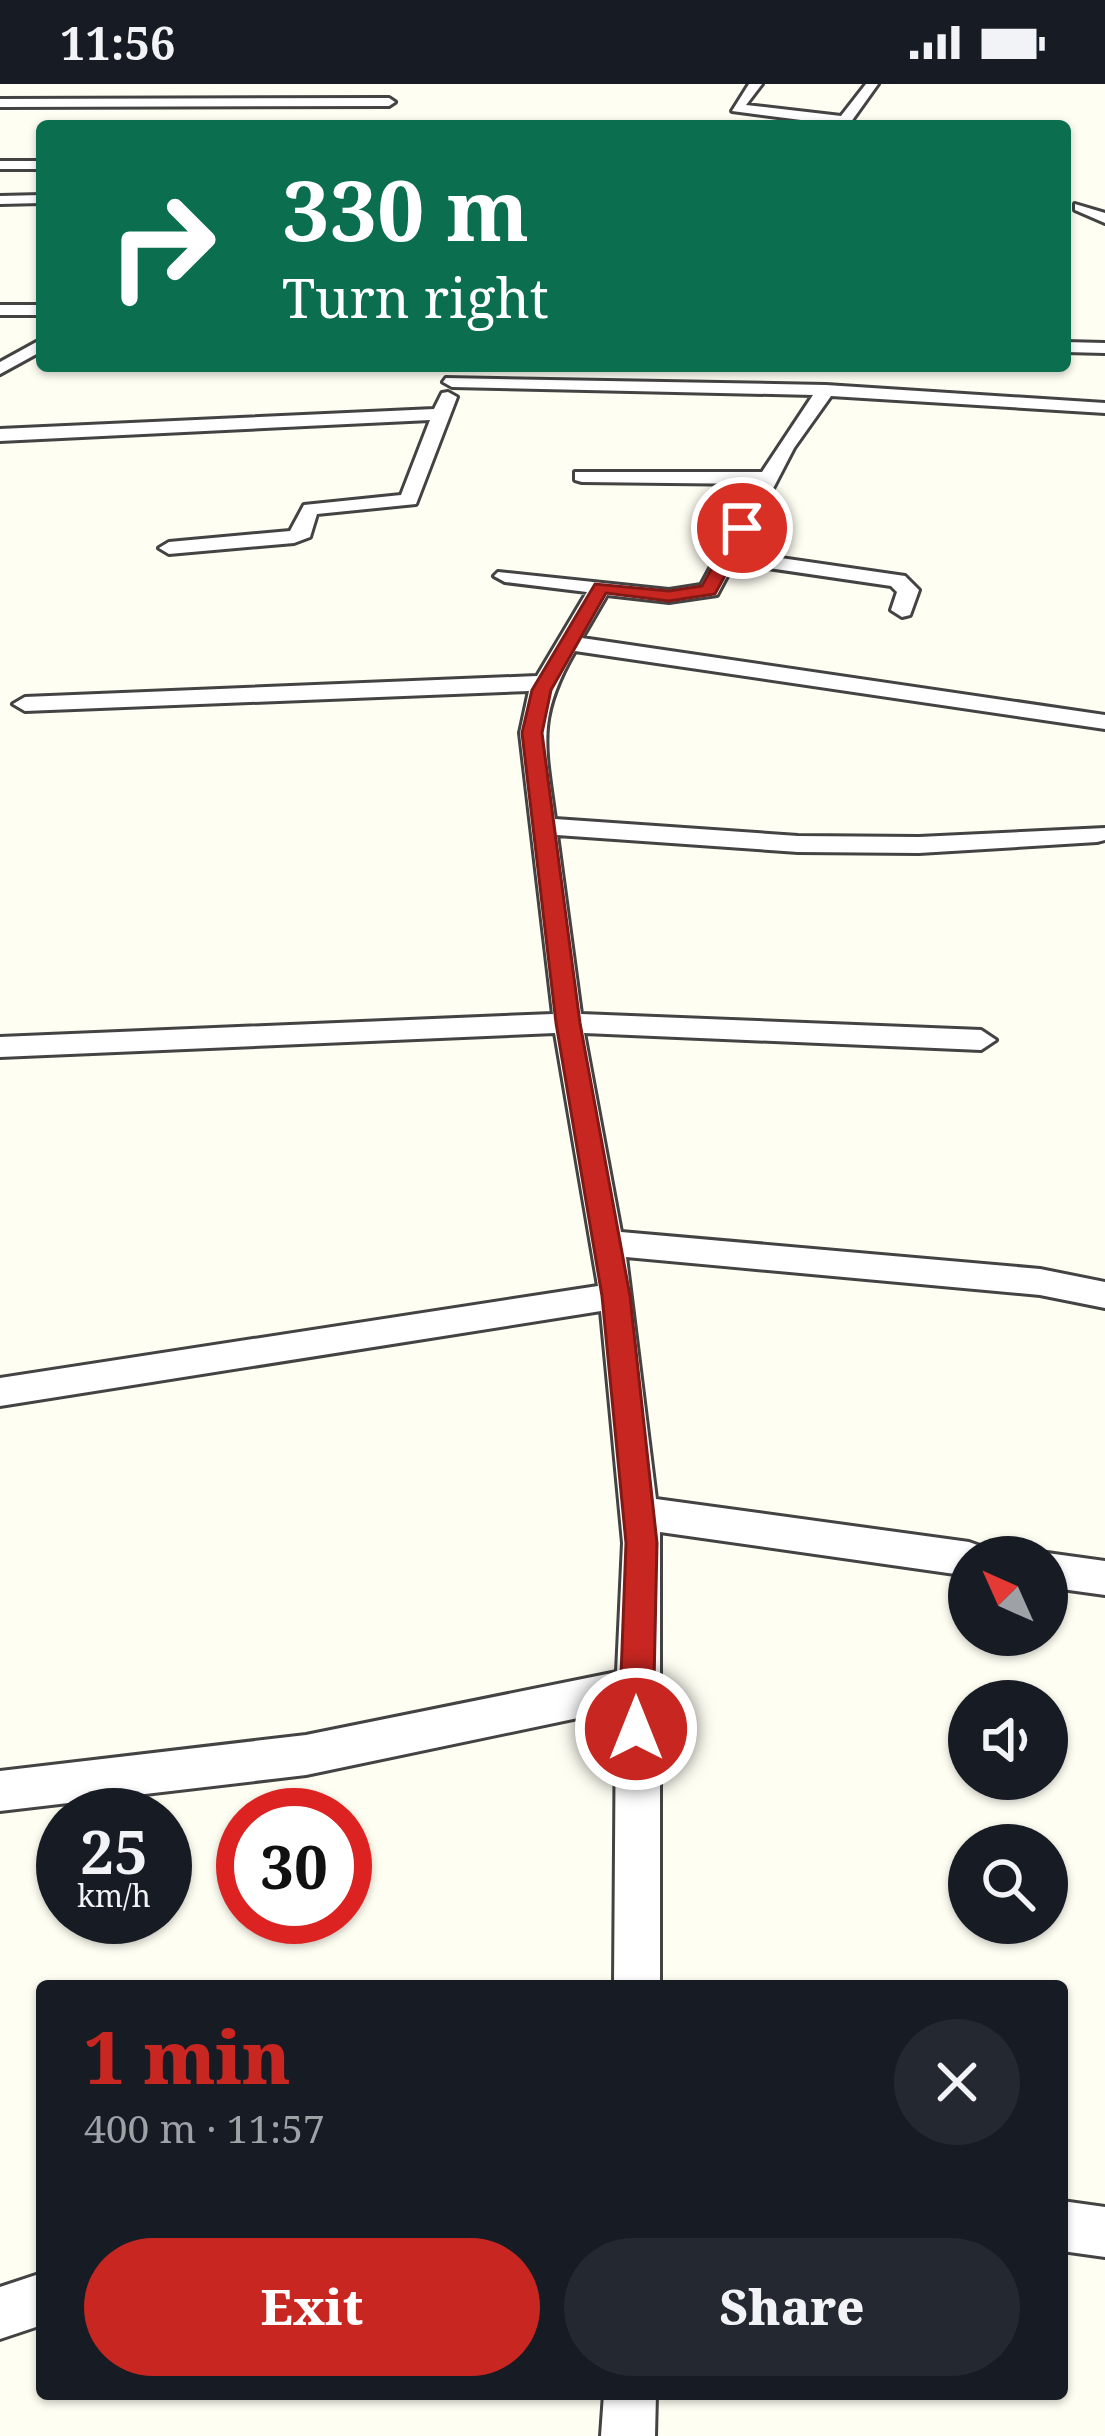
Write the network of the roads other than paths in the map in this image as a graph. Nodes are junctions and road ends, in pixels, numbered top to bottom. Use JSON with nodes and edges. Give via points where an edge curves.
{"nodes":[{"id":1,"x":208,"y":84,"type":"edge"},
{"id":2,"x":398,"y":84,"type":"edge"},
{"id":3,"x":756,"y":84,"type":"edge"},
{"id":4,"x":872,"y":84,"type":"edge"},
{"id":5,"x":389,"y":101,"type":"junction"},
{"id":6,"x":0,"y":103,"type":"edge"},
{"id":7,"x":197,"y":108,"type":"junction"},
{"id":8,"x":382,"y":117,"type":"dead end"},
{"id":9,"x":822,"y":120,"type":"edge"},
{"id":10,"x":845,"y":120,"type":"edge"},
{"id":11,"x":0,"y":165,"type":"edge"},
{"id":12,"x":36,"y":165,"type":"edge"},
{"id":13,"x":36,"y":199,"type":"edge"},
{"id":14,"x":0,"y":200,"type":"edge"},
{"id":15,"x":1080,"y":208,"type":"dead end"},
{"id":16,"x":1105,"y":218,"type":"edge"},
{"id":17,"x":0,"y":310,"type":"edge"},
{"id":18,"x":36,"y":310,"type":"edge"},
{"id":19,"x":1071,"y":347,"type":"edge"},
{"id":20,"x":36,"y":348,"type":"edge"},
{"id":21,"x":1105,"y":348,"type":"edge"},
{"id":22,"x":0,"y":369,"type":"edge"},
{"id":23,"x":755,"y":372,"type":"edge"},
{"id":24,"x":453,"y":374,"type":"edge"},
{"id":25,"x":755,"y":388,"type":"junction"},
{"id":26,"x":826,"y":390,"type":"junction"},
{"id":27,"x":1105,"y":408,"type":"edge"},
{"id":28,"x":445,"y":414,"type":"junction"},
{"id":29,"x":0,"y":435,"type":"edge"},
{"id":30,"x":581,"y":476,"type":"dead end"},
{"id":31,"x":768,"y":478,"type":"junction"},
{"id":32,"x":169,"y":548,"type":"dead end"},
{"id":33,"x":728,"y":556,"type":"junction"},
{"id":34,"x":505,"y":576,"type":"dead end"},
{"id":35,"x":601,"y":587,"type":"junction"},
{"id":36,"x":902,"y":610,"type":"dead end"},
{"id":37,"x":569,"y":643,"type":"junction"},
{"id":38,"x":545,"y":683,"type":"junction"},
{"id":39,"x":25,"y":704,"type":"dead end"},
{"id":40,"x":1105,"y":722,"type":"edge"},
{"id":41,"x":543,"y":826,"type":"junction"},
{"id":42,"x":1096,"y":834,"type":"dead end"},
{"id":43,"x":568,"y":1023,"type":"junction"},
{"id":44,"x":981,"y":1040,"type":"dead end"},
{"id":45,"x":0,"y":1047,"type":"edge"},
{"id":46,"x":607,"y":1243,"type":"junction"},
{"id":47,"x":1105,"y":1295,"type":"edge"},
{"id":48,"x":616,"y":1296,"type":"junction"},
{"id":49,"x":0,"y":1392,"type":"edge"},
{"id":50,"x":638,"y":1513,"type":"junction"},
{"id":51,"x":948,"y":1556,"type":"edge"},
{"id":52,"x":1068,"y":1573,"type":"edge"},
{"id":53,"x":1105,"y":1578,"type":"edge"},
{"id":54,"x":636,"y":1687,"type":"junction"},
{"id":55,"x":0,"y":1791,"type":"edge"},
{"id":56,"x":637,"y":1980,"type":"edge"},
{"id":57,"x":1068,"y":2227,"type":"edge"},
{"id":58,"x":1105,"y":2232,"type":"edge"},
{"id":59,"x":36,"y":2301,"type":"edge"},
{"id":60,"x":0,"y":2313,"type":"edge"},
{"id":61,"x":630,"y":2400,"type":"edge"},
{"id":62,"x":628,"y":2436,"type":"edge"}],
"edges":[{"from":1,"to":7,"type":"street"},
{"from":2,"to":5,"type":"street"},
{"from":3,"to":9,"type":"street","via":[[737,108]]},
{"from":4,"to":10,"type":"street"},
{"from":5,"to":7,"type":"street"},
{"from":5,"to":8,"type":"street"},
{"from":6,"to":7,"type":"street"},
{"from":11,"to":12,"type":"street"},
{"from":13,"to":14,"type":"street"},
{"from":15,"to":16,"type":"street"},
{"from":17,"to":18,"type":"street"},
{"from":19,"to":21,"type":"street"},
{"from":20,"to":22,"type":"street"},
{"from":23,"to":25,"type":"street"},
{"from":24,"to":25,"type":"street"},
{"from":24,"to":28,"type":"street"},
{"from":25,"to":26,"type":"street"},
{"from":26,"to":27,"type":"street"},
{"from":26,"to":31,"type":"street"},
{"from":28,"to":29,"type":"street"},
{"from":28,"to":32,"type":"street","via":[[409,500],[311,509],[303,533],[294,536]]},
{"from":30,"to":31,"type":"street"},
{"from":31,"to":33,"type":"street"},
{"from":33,"to":35,"type":"street","via":[[701,593]]},
{"from":33,"to":36,"type":"street","via":[[897,581],[908,590]]},
{"from":34,"to":35,"type":"street"},
{"from":35,"to":37,"type":"street"},
{"from":37,"to":38,"type":"street"},
{"from":37,"to":40,"type":"street"},
{"from":38,"to":39,"type":"street"},
{"from":38,"to":41,"type":"street","via":[[532,733]]},
{"from":41,"to":42,"type":"street","via":[[818,844]]},
{"from":41,"to":43,"type":"street"},
{"from":43,"to":44,"type":"street"},
{"from":43,"to":45,"type":"street"},
{"from":43,"to":46,"type":"street"},
{"from":46,"to":47,"type":"street","via":[[1040,1282]]},
{"from":46,"to":48,"type":"street"},
{"from":48,"to":49,"type":"street"},
{"from":48,"to":50,"type":"street"},
{"from":50,"to":51,"type":"street"},
{"from":50,"to":54,"type":"street"},
{"from":52,"to":53,"type":"street"},
{"from":54,"to":55,"type":"street","via":[[306,1755]]},
{"from":54,"to":56,"type":"street"},
{"from":57,"to":58,"type":"street"},
{"from":59,"to":60,"type":"street"},
{"from":61,"to":62,"type":"street"}]}
